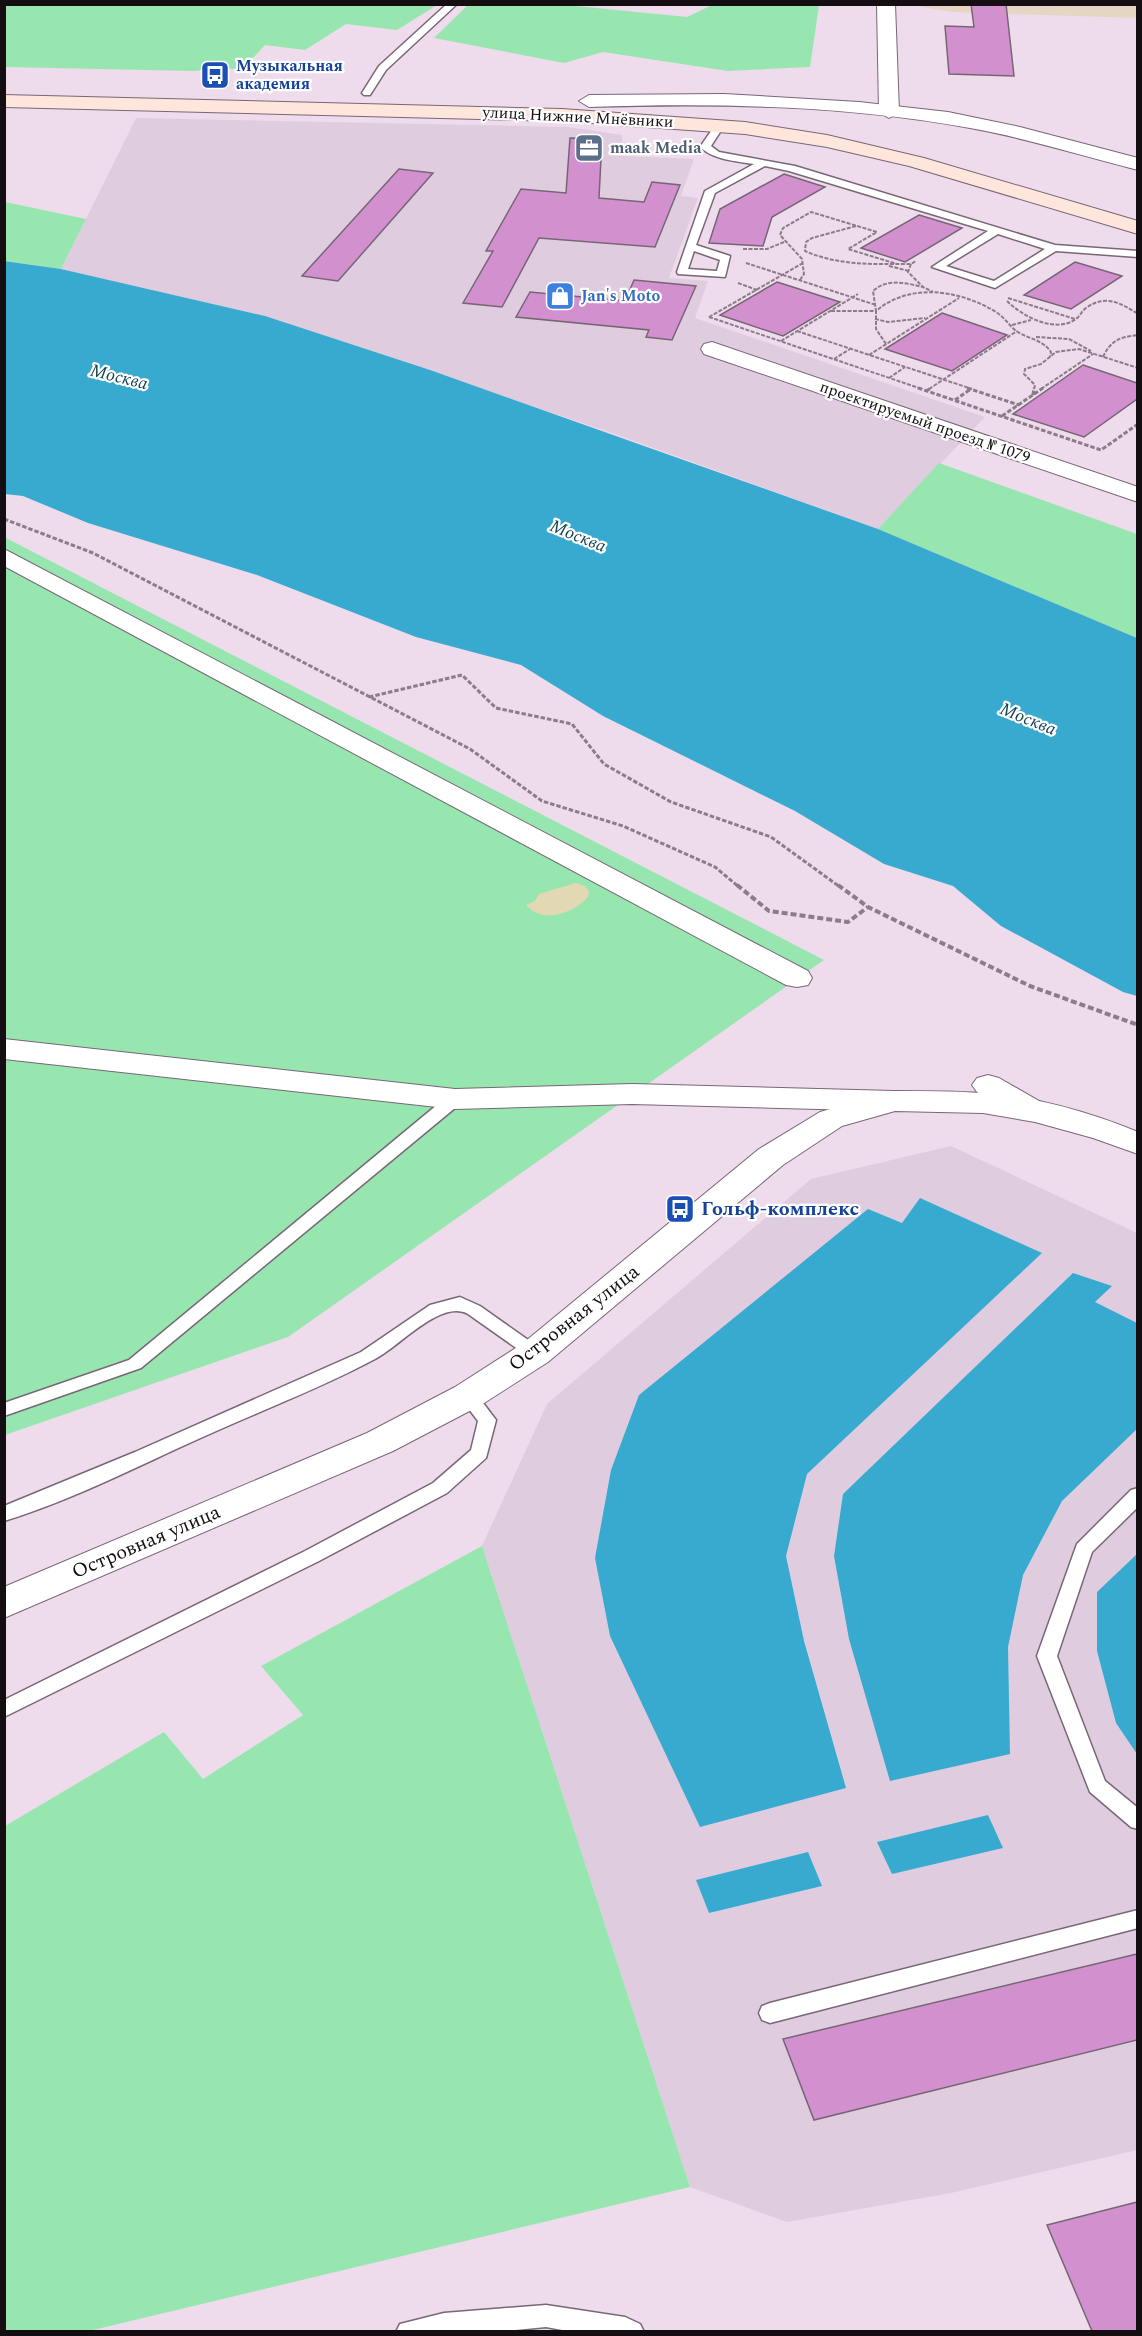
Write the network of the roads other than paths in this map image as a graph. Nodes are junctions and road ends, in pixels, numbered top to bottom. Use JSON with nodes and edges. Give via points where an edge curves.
{"nodes":[{"id":1,"x":453,"y":4,"type":"edge"},
{"id":2,"x":886,"y":4,"type":"edge"},
{"id":3,"x":4,"y":86,"type":"edge"},
{"id":4,"x":367,"y":93,"type":"junction"},
{"id":5,"x":4,"y":101,"type":"edge"},
{"id":6,"x":590,"y":101,"type":"junction"},
{"id":7,"x":889,"y":112,"type":"junction"},
{"id":8,"x":719,"y":126,"type":"junction"},
{"id":9,"x":763,"y":163,"type":"junction"},
{"id":10,"x":1137,"y":164,"type":"edge"},
{"id":11,"x":1069,"y":187,"type":"dead end"},
{"id":12,"x":1137,"y":228,"type":"edge"},
{"id":13,"x":997,"y":230,"type":"junction"},
{"id":14,"x":691,"y":247,"type":"dead end"},
{"id":15,"x":1054,"y":248,"type":"junction"},
{"id":16,"x":1137,"y":254,"type":"edge"},
{"id":17,"x":712,"y":349,"type":"dead end"},
{"id":18,"x":1137,"y":495,"type":"edge"},
{"id":19,"x":4,"y":556,"type":"edge"},
{"id":20,"x":797,"y":978,"type":"dead end"},
{"id":21,"x":4,"y":1049,"type":"edge"},
{"id":22,"x":988,"y":1086,"type":"dead end"},
{"id":23,"x":455,"y":1099,"type":"junction"},
{"id":24,"x":894,"y":1101,"type":"junction"},
{"id":25,"x":1035,"y":1112,"type":"junction"},
{"id":26,"x":1137,"y":1144,"type":"edge"},
{"id":27,"x":535,"y":1353,"type":"junction"},
{"id":28,"x":468,"y":1396,"type":"junction"},
{"id":29,"x":4,"y":1410,"type":"edge"},
{"id":30,"x":1137,"y":1495,"type":"edge"},
{"id":31,"x":4,"y":1514,"type":"edge"},
{"id":32,"x":4,"y":1603,"type":"edge"},
{"id":33,"x":4,"y":1709,"type":"edge"},
{"id":34,"x":1137,"y":1821,"type":"edge"},
{"id":35,"x":1137,"y":1919,"type":"edge"},
{"id":36,"x":771,"y":2013,"type":"dead end"},
{"id":37,"x":408,"y":2331,"type":"edge"},
{"id":38,"x":632,"y":2331,"type":"edge"}],
"edges":[{"from":1,"to":4,"type":"lane","via":[[382,68]]},
{"from":2,"to":7,"type":"street"},
{"from":3,"to":4,"type":"main road","name":"улица Нижние Мнёвники"},
{"from":4,"to":6,"type":"main road","name":"улица Нижние Мнёвники"},
{"from":5,"to":8,"type":"main road","name":"улица Нижние Мнёвники","via":[[431,110],[639,118]]},
{"from":6,"to":7,"type":"street","via":[[677,97]]},
{"from":6,"to":11,"type":"main road","name":"улица Нижние Мнёвники","via":[[713,108],[800,120],[891,138]]},
{"from":7,"to":10,"type":"street","via":[[948,118],[1041,137]]},
{"from":8,"to":9,"type":"lane","via":[[705,147],[708,151]]},
{"from":8,"to":12,"type":"main road","name":"улица Нижние Мнёвники","via":[[782,133],[866,150]]},
{"from":9,"to":13,"type":"lane"},
{"from":9,"to":14,"type":"lane","via":[[710,191]]},
{"from":13,"to":15,"type":"lane"},
{"from":13,"to":15,"type":"lane","via":[[937,267],[995,285]]},
{"from":15,"to":16,"type":"lane"},
{"from":17,"to":18,"type":"street","name":"проектируемый проезд № 1079"},
{"from":19,"to":20,"type":"street"},
{"from":21,"to":23,"type":"street"},
{"from":22,"to":25,"type":"street"},
{"from":23,"to":24,"type":"street","via":[[632,1094]]},
{"from":23,"to":29,"type":"lane","via":[[135,1364]]},
{"from":24,"to":25,"type":"street","name":"Островная улица","via":[[983,1103]]},
{"from":24,"to":27,"type":"street","name":"Островная улица","via":[[831,1119],[771,1157]]},
{"from":25,"to":26,"type":"street","name":"Островная улица","via":[[1104,1130]]},
{"from":27,"to":28,"type":"street","name":"Островная улица"},
{"from":27,"to":31,"type":"lane","via":[[463,1303],[447,1304],[381,1350],[166,1447]]},
{"from":28,"to":32,"type":"street","name":"Островная улица","via":[[380,1442]]},
{"from":28,"to":33,"type":"lane","via":[[487,1420],[480,1453],[440,1488]]},
{"from":30,"to":34,"type":"lane","via":[[1084,1549],[1047,1656],[1097,1786]]},
{"from":35,"to":36,"type":"lane"},
{"from":37,"to":38,"type":"lane","via":[[444,2324],[546,2316]]}]}
